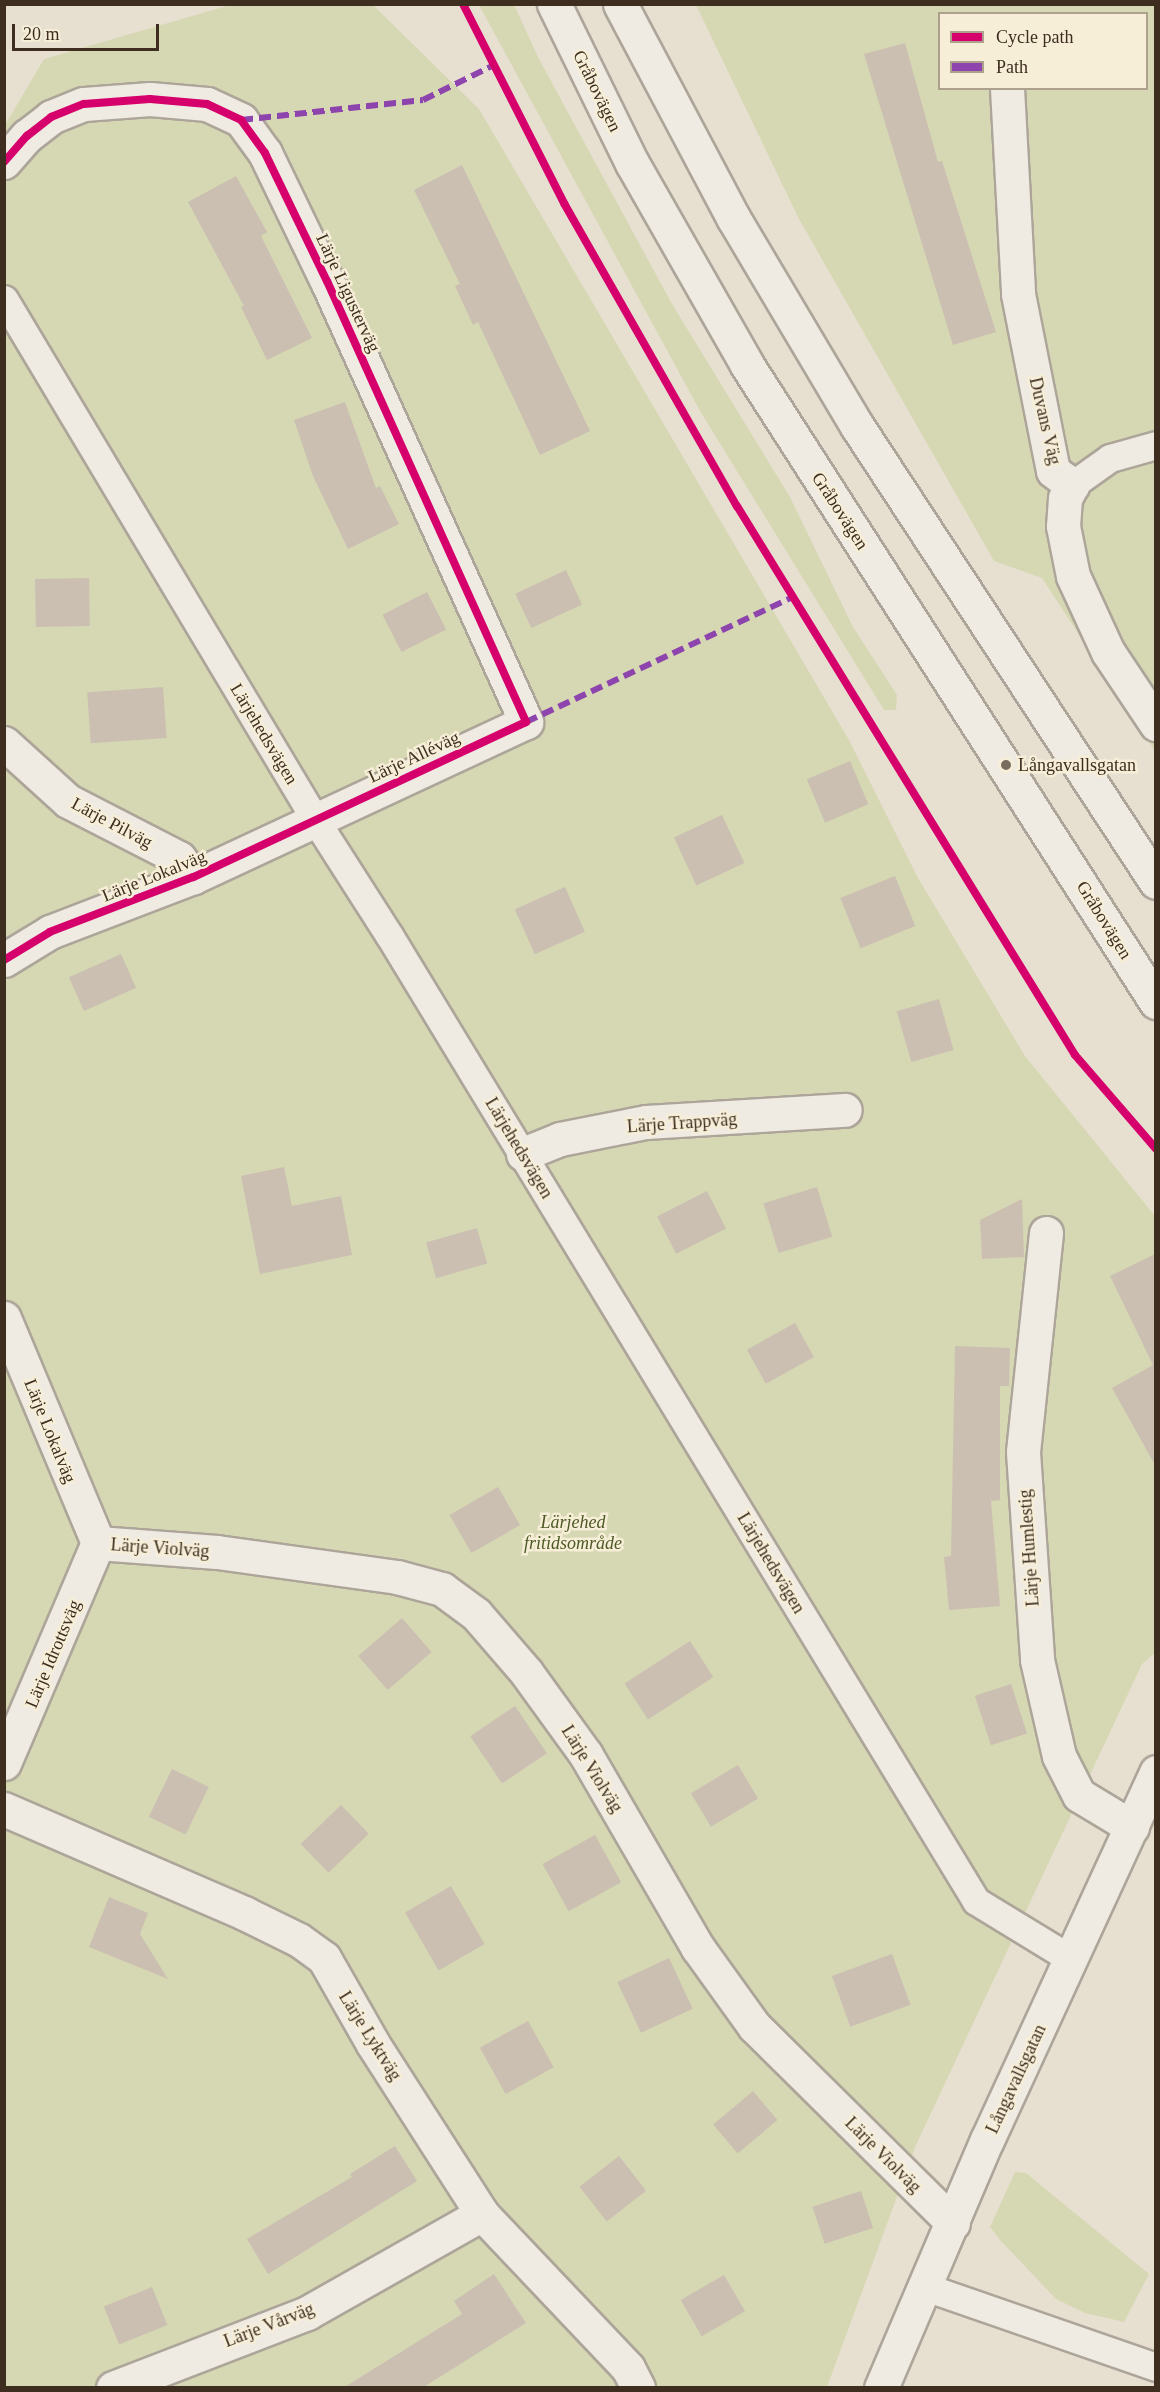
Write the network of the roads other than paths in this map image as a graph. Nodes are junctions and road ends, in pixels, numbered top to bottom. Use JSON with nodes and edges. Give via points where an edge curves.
{"nodes":[{"id":1,"x":554,"y":4,"type":"edge"},
{"id":2,"x":620,"y":4,"type":"edge"},
{"id":3,"x":1007,"y":90,"type":"edge"},
{"id":4,"x":4,"y":162,"type":"edge"},
{"id":5,"x":4,"y":299,"type":"edge"},
{"id":6,"x":1155,"y":446,"type":"edge"},
{"id":7,"x":1072,"y":485,"type":"junction"},
{"id":8,"x":526,"y":722,"type":"joint"},
{"id":9,"x":1155,"y":724,"type":"edge"},
{"id":10,"x":4,"y":743,"type":"edge"},
{"id":11,"x":316,"y":821,"type":"junction"},
{"id":12,"x":193,"y":878,"type":"junction"},
{"id":13,"x":1155,"y":882,"type":"edge"},
{"id":14,"x":4,"y":960,"type":"edge"},
{"id":15,"x":1155,"y":1002,"type":"edge"},
{"id":16,"x":845,"y":1110,"type":"dead end"},
{"id":17,"x":523,"y":1154,"type":"junction"},
{"id":18,"x":1046,"y":1233,"type":"dead end"},
{"id":19,"x":4,"y":1318,"type":"edge"},
{"id":20,"x":98,"y":1543,"type":"junction"},
{"id":21,"x":4,"y":1763,"type":"edge"},
{"id":22,"x":1155,"y":1772,"type":"edge"},
{"id":23,"x":4,"y":1809,"type":"edge"},
{"id":24,"x":1132,"y":1827,"type":"junction"},
{"id":25,"x":1071,"y":1959,"type":"junction"},
{"id":26,"x":482,"y":2214,"type":"junction"},
{"id":27,"x":953,"y":2223,"type":"junction"},
{"id":28,"x":925,"y":2287,"type":"junction"},
{"id":29,"x":1155,"y":2367,"type":"edge"},
{"id":30,"x":113,"y":2388,"type":"edge"},
{"id":31,"x":638,"y":2388,"type":"edge"},
{"id":32,"x":881,"y":2388,"type":"edge"}],
"edges":[{"from":1,"to":15,"type":"street","name":"Gråbovägen","via":[[632,163],[747,365]]},
{"from":2,"to":13,"type":"street","via":[[655,76],[863,436]]},
{"from":3,"to":7,"type":"street","name":"Duvans Väg","via":[[1018,294],[1053,471]]},
{"from":4,"to":8,"type":"street","name":"Lärje Ligusterväg","via":[[27,135],[51,117],[84,104],[150,99],[207,104],[241,120],[265,153],[327,281]]},
{"from":5,"to":11,"type":"lane","name":"Lärjehedsvägen"},
{"from":6,"to":7,"type":"lane","via":[[1110,458]]},
{"from":7,"to":9,"type":"street","name":"Duvans Väg","via":[[1065,498],[1063,526],[1072,576],[1108,652]]},
{"from":8,"to":11,"type":"street","name":"Lärje Alléväg"},
{"from":10,"to":12,"type":"street","name":"Lärje Pilväg","via":[[68,801],[179,858]]},
{"from":11,"to":12,"type":"street","name":"Lärje Lokalväg"},
{"from":11,"to":17,"type":"lane","name":"Lärjehedsvägen"},
{"from":12,"to":14,"type":"street","name":"Lärje Lokalväg","via":[[50,932]]},
{"from":16,"to":17,"type":"street","name":"Lärje Trappväg","via":[[646,1122],[560,1139]]},
{"from":17,"to":25,"type":"lane","name":"Lärjehedsvägen","via":[[976,1901]]},
{"from":18,"to":24,"type":"street","name":"Lärje Humlestig","via":[[1023,1452],[1037,1660],[1059,1756],[1079,1795]]},
{"from":19,"to":20,"type":"street","name":"Lärje Lokalväg"},
{"from":20,"to":21,"type":"street","name":"Lärje Idrottsväg"},
{"from":20,"to":27,"type":"street","name":"Lärje Violväg","via":[[217,1552],[397,1577],[442,1589],[476,1614],[526,1672],[586,1755],[698,1948],[754,2026]]},
{"from":22,"to":24,"type":"street","name":"Långavallsgatan"},
{"from":23,"to":26,"type":"street","name":"Lärje Lyktväg","via":[[244,1913],[324,1958],[373,2044]]},
{"from":24,"to":25,"type":"street","name":"Långavallsgatan"},
{"from":25,"to":27,"type":"street","name":"Långavallsgatan"},
{"from":26,"to":30,"type":"street","name":"Lärje Vårväg","via":[[307,2313]]},
{"from":26,"to":31,"type":"street","name":"Lärje Lyktväg","via":[[628,2368]]},
{"from":27,"to":28,"type":"street","name":"Långavallsgatan"},
{"from":28,"to":29,"type":"lane"},
{"from":28,"to":32,"type":"street","name":"Långavallsgatan"}]}
